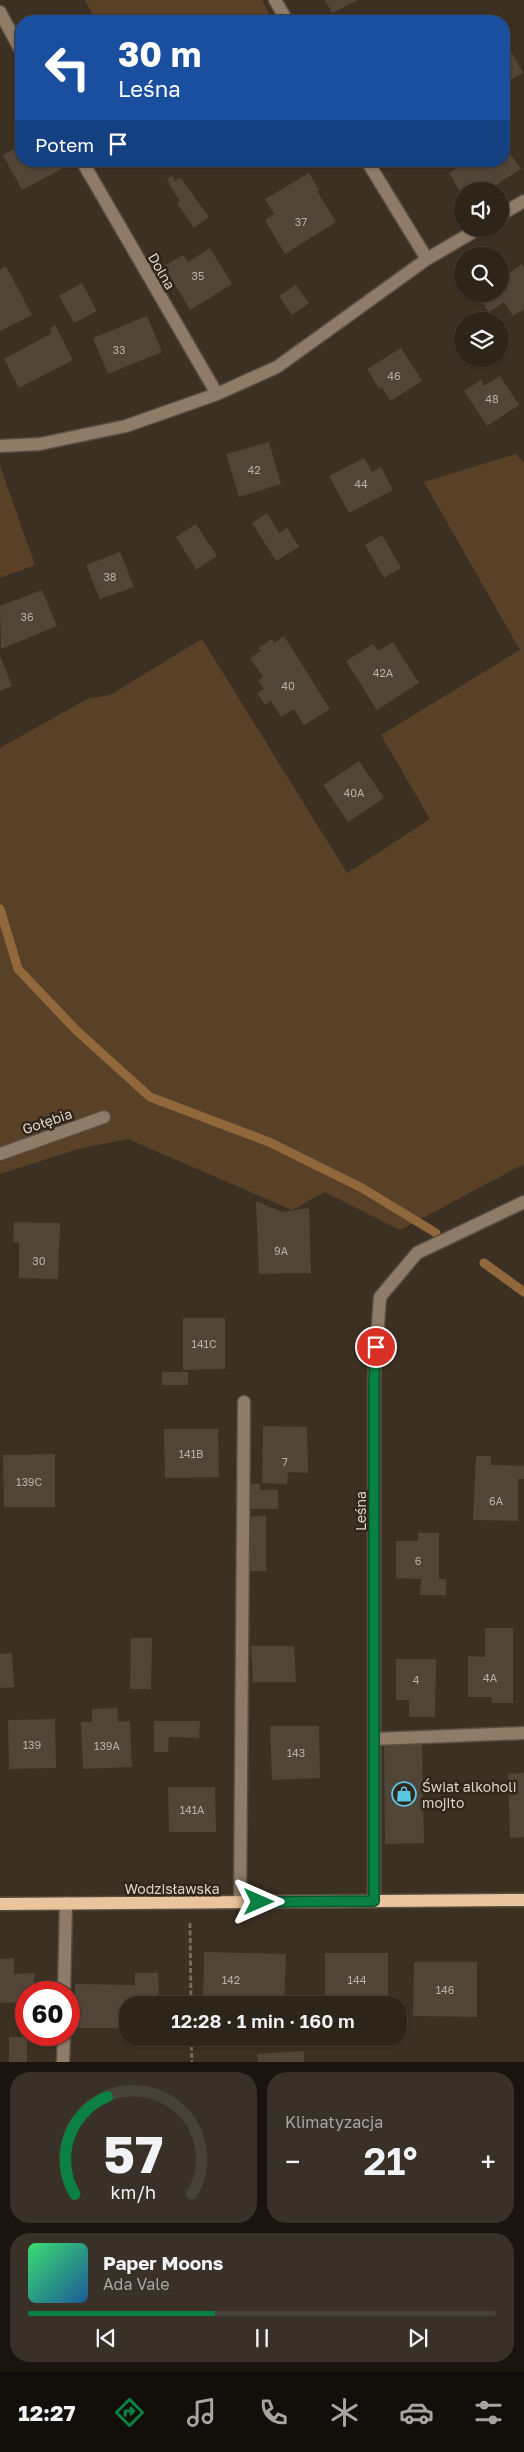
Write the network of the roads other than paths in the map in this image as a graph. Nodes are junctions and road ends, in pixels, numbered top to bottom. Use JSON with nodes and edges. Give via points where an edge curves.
{"nodes":[{"id":1,"x":275,"y":0,"type":"edge"},
{"id":2,"x":0,"y":12,"type":"edge"},
{"id":3,"x":284,"y":15,"type":"edge"},
{"id":4,"x":15,"y":40,"type":"edge"},
{"id":5,"x":86,"y":167,"type":"edge"},
{"id":6,"x":371,"y":167,"type":"edge"},
{"id":7,"x":524,"y":200,"type":"edge"},
{"id":8,"x":509,"y":209,"type":"edge"},
{"id":9,"x":465,"y":237,"type":"edge"},
{"id":10,"x":428,"y":260,"type":"junction"},
{"id":11,"x":218,"y":394,"type":"junction"},
{"id":12,"x":0,"y":446,"type":"edge"},
{"id":13,"x":104,"y":1118,"type":"dead end"},
{"id":14,"x":0,"y":1154,"type":"edge"},
{"id":15,"x":524,"y":1202,"type":"edge"},
{"id":16,"x":244,"y":1402,"type":"dead end"},
{"id":17,"x":524,"y":1733,"type":"edge"},
{"id":18,"x":375,"y":1739,"type":"junction"},
{"id":19,"x":524,"y":1900,"type":"edge"},
{"id":20,"x":374,"y":1901,"type":"junction"},
{"id":21,"x":240,"y":1902,"type":"junction"},
{"id":22,"x":66,"y":1903,"type":"junction"},
{"id":23,"x":0,"y":1904,"type":"edge"},
{"id":24,"x":64,"y":1981,"type":"edge"},
{"id":25,"x":64,"y":2046,"type":"edge"},
{"id":26,"x":63,"y":2062,"type":"edge"}],
"edges":[{"from":1,"to":3,"type":"street"},
{"from":2,"to":4,"type":"street"},
{"from":5,"to":11,"type":"street","name":"Dolna"},
{"from":6,"to":10,"type":"street"},
{"from":7,"to":8,"type":"street"},
{"from":9,"to":10,"type":"street"},
{"from":10,"to":11,"type":"street","via":[[277,367]]},
{"from":11,"to":12,"type":"street","via":[[126,426],[40,444]]},
{"from":13,"to":14,"type":"street","name":"Gołębia"},
{"from":15,"to":18,"type":"street","name":"Leśna","via":[[417,1253],[380,1297],[374,1380]]},
{"from":16,"to":21,"type":"street"},
{"from":17,"to":18,"type":"street"},
{"from":18,"to":20,"type":"street","name":"Leśna"},
{"from":19,"to":20,"type":"main road","name":"Wodzisławska"},
{"from":20,"to":21,"type":"main road","name":"Wodzisławska"},
{"from":21,"to":22,"type":"main road","name":"Wodzisławska"},
{"from":22,"to":23,"type":"main road","name":"Wodzisławska"},
{"from":22,"to":24,"type":"street"},
{"from":25,"to":26,"type":"street"}]}
